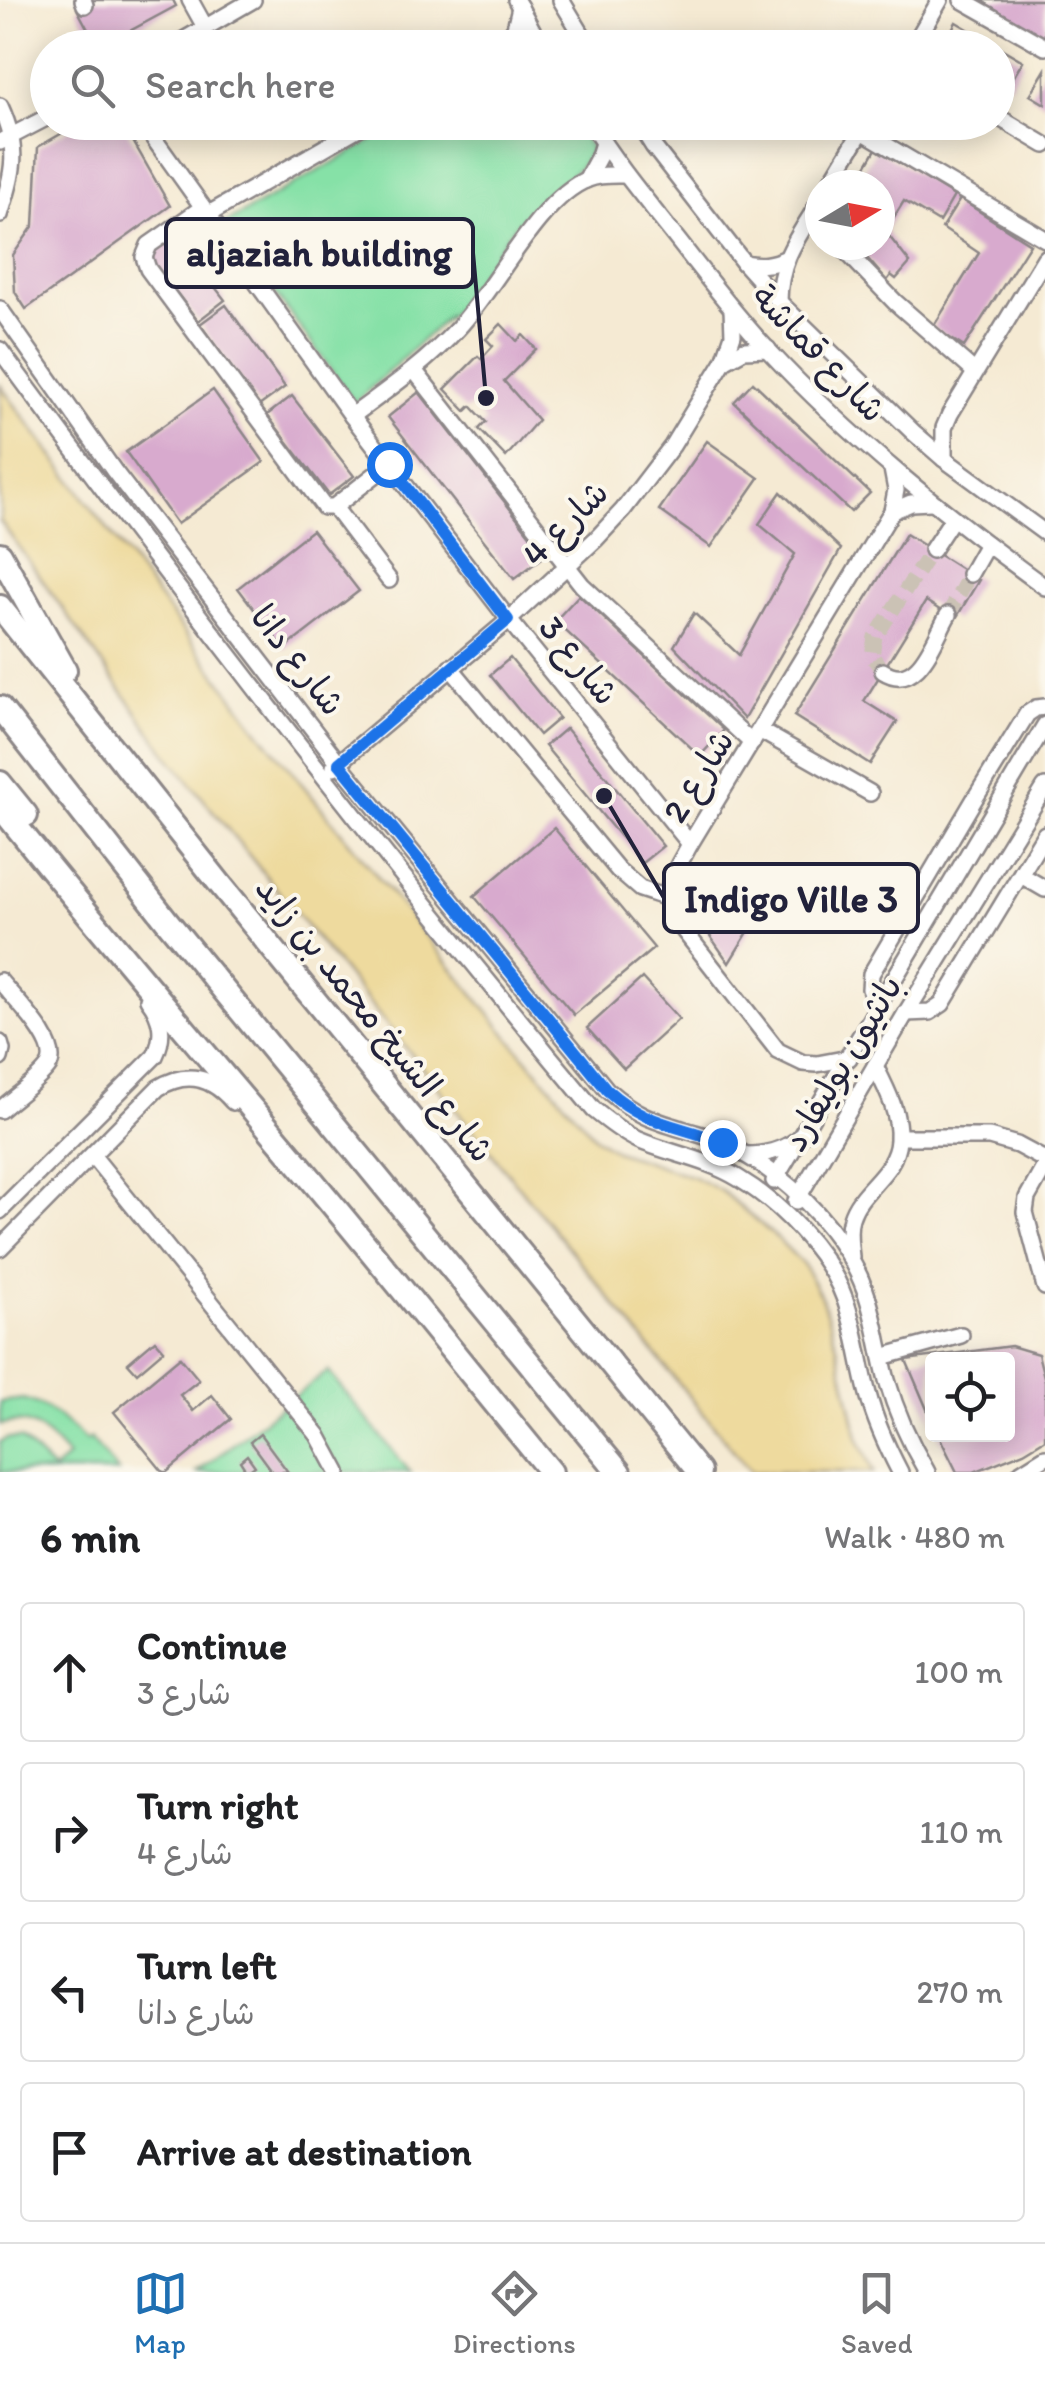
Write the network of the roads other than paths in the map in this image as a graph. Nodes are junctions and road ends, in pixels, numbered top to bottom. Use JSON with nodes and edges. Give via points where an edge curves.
{"nodes":[{"id":1,"x":190,"y":0,"type":"edge"},
{"id":2,"x":254,"y":0,"type":"edge"},
{"id":3,"x":562,"y":0,"type":"edge"},
{"id":4,"x":940,"y":0,"type":"edge"},
{"id":5,"x":962,"y":0,"type":"edge"},
{"id":6,"x":518,"y":4,"type":"edge"},
{"id":7,"x":206,"y":27,"type":"junction"},
{"id":8,"x":201,"y":30,"type":"edge"},
{"id":9,"x":514,"y":30,"type":"edge"},
{"id":10,"x":530,"y":30,"type":"edge"},
{"id":11,"x":580,"y":30,"type":"edge"},
{"id":12,"x":922,"y":30,"type":"edge"},
{"id":13,"x":1015,"y":30,"type":"edge"},
{"id":14,"x":1015,"y":30,"type":"edge"},
{"id":15,"x":1045,"y":47,"type":"edge"},
{"id":16,"x":0,"y":106,"type":"edge"},
{"id":17,"x":30,"y":126,"type":"edge"},
{"id":18,"x":1015,"y":127,"type":"edge"},
{"id":19,"x":6,"y":139,"type":"edge"},
{"id":20,"x":155,"y":140,"type":"edge"},
{"id":21,"x":336,"y":140,"type":"edge"},
{"id":22,"x":600,"y":140,"type":"edge"},
{"id":23,"x":652,"y":140,"type":"edge"},
{"id":24,"x":856,"y":140,"type":"edge"},
{"id":25,"x":886,"y":140,"type":"edge"},
{"id":26,"x":602,"y":143,"type":"junction"},
{"id":27,"x":1045,"y":145,"type":"edge"},
{"id":28,"x":838,"y":170,"type":"edge"},
{"id":29,"x":626,"y":175,"type":"junction"},
{"id":30,"x":586,"y":180,"type":"junction"},
{"id":31,"x":204,"y":211,"type":"junction"},
{"id":32,"x":0,"y":215,"type":"edge"},
{"id":33,"x":805,"y":230,"type":"edge"},
{"id":34,"x":1045,"y":239,"type":"edge"},
{"id":35,"x":1045,"y":258,"type":"edge"},
{"id":36,"x":785,"y":259,"type":"junction"},
{"id":37,"x":854,"y":260,"type":"edge"},
{"id":38,"x":744,"y":263,"type":"junction"},
{"id":39,"x":779,"y":302,"type":"junction"},
{"id":40,"x":0,"y":308,"type":"edge"},
{"id":41,"x":732,"y":309,"type":"junction"},
{"id":42,"x":0,"y":350,"type":"edge"},
{"id":43,"x":768,"y":350,"type":"junction"},
{"id":44,"x":724,"y":360,"type":"junction"},
{"id":45,"x":414,"y":370,"type":"junction"},
{"id":46,"x":975,"y":372,"type":"junction"},
{"id":47,"x":950,"y":414,"type":"junction"},
{"id":48,"x":352,"y":416,"type":"junction"},
{"id":49,"x":912,"y":432,"type":"junction"},
{"id":50,"x":944,"y":459,"type":"junction"},
{"id":51,"x":389,"y":464,"type":"junction"},
{"id":52,"x":892,"y":469,"type":"junction"},
{"id":53,"x":932,"y":502,"type":"junction"},
{"id":54,"x":334,"y":507,"type":"junction"},
{"id":55,"x":892,"y":512,"type":"junction"},
{"id":56,"x":954,"y":518,"type":"junction"},
{"id":57,"x":1044,"y":530,"type":"edge"},
{"id":58,"x":986,"y":544,"type":"junction"},
{"id":59,"x":932,"y":550,"type":"tunnel mouth"},
{"id":60,"x":0,"y":554,"type":"edge"},
{"id":61,"x":567,"y":566,"type":"junction"},
{"id":62,"x":970,"y":574,"type":"tunnel mouth"},
{"id":63,"x":389,"y":580,"type":"dead end"},
{"id":64,"x":1045,"y":586,"type":"edge"},
{"id":65,"x":0,"y":607,"type":"edge"},
{"id":66,"x":948,"y":615,"type":"tunnel mouth"},
{"id":67,"x":508,"y":620,"type":"junction"},
{"id":68,"x":450,"y":667,"type":"junction"},
{"id":69,"x":883,"y":671,"type":"dead end"},
{"id":70,"x":1045,"y":707,"type":"edge"},
{"id":71,"x":0,"y":708,"type":"edge"},
{"id":72,"x":1045,"y":725,"type":"edge"},
{"id":73,"x":98,"y":730,"type":"junction"},
{"id":74,"x":756,"y":737,"type":"junction"},
{"id":75,"x":339,"y":763,"type":"junction"},
{"id":76,"x":323,"y":776,"type":"junction"},
{"id":77,"x":0,"y":782,"type":"edge"},
{"id":78,"x":1045,"y":787,"type":"edge"},
{"id":79,"x":870,"y":793,"type":"dead end"},
{"id":80,"x":0,"y":806,"type":"edge"},
{"id":81,"x":1045,"y":834,"type":"edge"},
{"id":82,"x":690,"y":844,"type":"junction"},
{"id":83,"x":1020,"y":875,"type":"junction"},
{"id":84,"x":1045,"y":889,"type":"edge"},
{"id":85,"x":667,"y":898,"type":"junction"},
{"id":86,"x":88,"y":917,"type":"junction"},
{"id":87,"x":0,"y":981,"type":"edge"},
{"id":88,"x":879,"y":1006,"type":"junction"},
{"id":89,"x":906,"y":1013,"type":"junction"},
{"id":90,"x":0,"y":1044,"type":"edge"},
{"id":91,"x":0,"y":1058,"type":"edge"},
{"id":92,"x":849,"y":1058,"type":"junction"},
{"id":93,"x":875,"y":1066,"type":"junction"},
{"id":94,"x":0,"y":1110,"type":"edge"},
{"id":95,"x":84,"y":1126,"type":"junction"},
{"id":96,"x":801,"y":1136,"type":"junction"},
{"id":97,"x":277,"y":1138,"type":"junction"},
{"id":98,"x":899,"y":1138,"type":"junction"},
{"id":99,"x":97,"y":1150,"type":"junction"},
{"id":100,"x":746,"y":1155,"type":"junction"},
{"id":101,"x":1045,"y":1163,"type":"edge"},
{"id":102,"x":308,"y":1176,"type":"junction"},
{"id":103,"x":777,"y":1176,"type":"junction"},
{"id":104,"x":799,"y":1195,"type":"junction"},
{"id":105,"x":8,"y":1197,"type":"edge"},
{"id":106,"x":765,"y":1197,"type":"junction"},
{"id":107,"x":0,"y":1211,"type":"edge"},
{"id":108,"x":786,"y":1217,"type":"junction"},
{"id":109,"x":0,"y":1248,"type":"edge"},
{"id":110,"x":852,"y":1261,"type":"junction"},
{"id":111,"x":1045,"y":1288,"type":"edge"},
{"id":112,"x":961,"y":1335,"type":"dead end"},
{"id":113,"x":882,"y":1356,"type":"junction"},
{"id":114,"x":1045,"y":1457,"type":"edge"},
{"id":115,"x":338,"y":1472,"type":"edge"},
{"id":116,"x":551,"y":1472,"type":"edge"},
{"id":117,"x":618,"y":1472,"type":"edge"},
{"id":118,"x":699,"y":1472,"type":"edge"},
{"id":119,"x":900,"y":1472,"type":"edge"},
{"id":120,"x":926,"y":1472,"type":"edge"},
{"id":121,"x":1021,"y":1472,"type":"edge"}],
"edges":[{"from":1,"to":7,"type":"street"},
{"from":2,"to":7,"type":"street"},
{"from":3,"to":11,"type":"street"},
{"from":4,"to":12,"type":"street"},
{"from":5,"to":13,"type":"street"},
{"from":6,"to":9,"type":"street"},
{"from":6,"to":10,"type":"street"},
{"from":7,"to":8,"type":"street"},
{"from":14,"to":15,"type":"street"},
{"from":16,"to":19,"type":"street"},
{"from":17,"to":19,"type":"street"},
{"from":18,"to":27,"type":"street"},
{"from":19,"to":32,"type":"street","via":[[13,168]]},
{"from":20,"to":31,"type":"street","name":"شارع 3"},
{"from":21,"to":31,"type":"street"},
{"from":22,"to":26,"type":"street","name":"شارع قماشة"},
{"from":23,"to":38,"type":"street","name":"شارع قماشة"},
{"from":24,"to":28,"type":"street"},
{"from":25,"to":34,"type":"street"},
{"from":26,"to":29,"type":"street","name":"شارع قماشة"},
{"from":26,"to":30,"type":"street"},
{"from":29,"to":30,"type":"street"},
{"from":29,"to":41,"type":"street","name":"شارع قماشة"},
{"from":30,"to":45,"type":"street","via":[[532,228],[462,324]]},
{"from":31,"to":48,"type":"street","name":"شارع 3"},
{"from":31,"to":54,"type":"street","via":[[149,245],[146,264],[320,504]]},
{"from":33,"to":36,"type":"street"},
{"from":35,"to":46,"type":"street"},
{"from":36,"to":38,"type":"street"},
{"from":36,"to":39,"type":"street"},
{"from":37,"to":46,"type":"street"},
{"from":38,"to":39,"type":"street","name":"شارع قماشة"},
{"from":39,"to":49,"type":"street","name":"شارع قماشة"},
{"from":40,"to":75,"type":"street","name":"شارع دانا","via":[[114,472]]},
{"from":41,"to":43,"type":"street","name":"شارع قماشة"},
{"from":41,"to":44,"type":"street","name":"شارع 4","via":[[733,336]]},
{"from":42,"to":76,"type":"street","name":"شارع دانا"},
{"from":43,"to":44,"type":"street","via":[[744,350]]},
{"from":43,"to":52,"type":"street","name":"شارع قماشة"},
{"from":44,"to":61,"type":"street","name":"شارع 4","via":[[649,479]]},
{"from":45,"to":48,"type":"street"},
{"from":45,"to":61,"type":"street"},
{"from":46,"to":47,"type":"street"},
{"from":47,"to":49,"type":"street"},
{"from":47,"to":50,"type":"street"},
{"from":48,"to":51,"type":"street","name":"شارع 3"},
{"from":49,"to":50,"type":"street","name":"شارع قماشة"},
{"from":50,"to":57,"type":"street","name":"شارع قماشة"},
{"from":51,"to":54,"type":"street"},
{"from":51,"to":67,"type":"street","name":"شارع 3"},
{"from":52,"to":53,"type":"street","name":"شارع قماشة"},
{"from":52,"to":55,"type":"street"},
{"from":53,"to":55,"type":"street"},
{"from":53,"to":56,"type":"street","name":"شارع قماشة"},
{"from":54,"to":63,"type":"street"},
{"from":55,"to":74,"type":"street","name":"شارع 2"},
{"from":56,"to":58,"type":"street","name":"شارع قماشة"},
{"from":56,"to":59,"type":"street"},
{"from":58,"to":62,"type":"street"},
{"from":58,"to":64,"type":"street","name":"شارع قماشة"},
{"from":60,"to":73,"type":"highway"},
{"from":61,"to":67,"type":"street","name":"شارع 4"},
{"from":61,"to":74,"type":"street","via":[[598,602]]},
{"from":65,"to":73,"type":"highway","name":"شارع الشيخ محمد بن زايد"},
{"from":66,"to":69,"type":"street","via":[[912,673],[898,678]]},
{"from":67,"to":68,"type":"street","name":"شارع 4"},
{"from":67,"to":82,"type":"street","name":"شارع 3"},
{"from":68,"to":75,"type":"street","name":"شارع 4"},
{"from":68,"to":85,"type":"street","via":[[618,870],[640,889]]},
{"from":70,"to":88,"type":"street","via":[[1027,714],[872,974],[870,989]]},
{"from":71,"to":117,"type":"highway"},
{"from":72,"to":88,"type":"street","name":"بانثيون بوليفارد"},
{"from":73,"to":118,"type":"highway","name":"شارع الشيخ محمد بن زايد"},
{"from":74,"to":79,"type":"street"},
{"from":74,"to":82,"type":"street","name":"شارع 2"},
{"from":75,"to":76,"type":"street","name":"شارع 4"},
{"from":75,"to":100,"type":"street","name":"شارع دانا","via":[[607,1090],[646,1118]]},
{"from":76,"to":106,"type":"street","name":"شارع دانا","via":[[594,1110],[638,1140],[715,1166]]},
{"from":77,"to":97,"type":"highway","via":[[232,1070]]},
{"from":78,"to":89,"type":"street","name":"بانثيون بوليفارد"},
{"from":80,"to":86,"type":"highway"},
{"from":81,"to":83,"type":"street"},
{"from":82,"to":85,"type":"street","name":"شارع 2"},
{"from":83,"to":84,"type":"street"},
{"from":83,"to":89,"type":"street","via":[[942,1004]]},
{"from":85,"to":92,"type":"street","via":[[670,912],[778,1051],[816,1064]]},
{"from":86,"to":95,"type":"street","via":[[153,1005],[162,1036],[148,1064]]},
{"from":86,"to":97,"type":"highway"},
{"from":87,"to":94,"type":"street","via":[[52,1054],[49,1066]]},
{"from":88,"to":92,"type":"street","name":"بانثيون بوليفارد"},
{"from":89,"to":93,"type":"street","name":"بانثيون بوليفارد"},
{"from":90,"to":91,"type":"street"},
{"from":92,"to":96,"type":"street","name":"بانثيون بوليفارد"},
{"from":93,"to":98,"type":"street"},
{"from":93,"to":104,"type":"street","name":"بانثيون بوليفارد"},
{"from":95,"to":99,"type":"street"},
{"from":95,"to":105,"type":"street"},
{"from":96,"to":100,"type":"street","via":[[775,1152]]},
{"from":96,"to":103,"type":"street","name":"بانثيون بوليفارد"},
{"from":97,"to":102,"type":"highway"},
{"from":98,"to":101,"type":"street","via":[[989,1137],[1017,1144]]},
{"from":98,"to":110,"type":"street","via":[[891,1162],[851,1217]]},
{"from":99,"to":102,"type":"street","via":[[158,1088],[178,1078],[201,1078],[220,1088]]},
{"from":99,"to":109,"type":"street"},
{"from":99,"to":115,"type":"street","via":[[318,1435]]},
{"from":100,"to":103,"type":"street","name":"شارع دانا"},
{"from":101,"to":111,"type":"street","via":[[1024,1212]]},
{"from":102,"to":116,"type":"highway"},
{"from":103,"to":104,"type":"street","name":"شارع دانا"},
{"from":103,"to":106,"type":"street","name":"بانثيون بوليفارد"},
{"from":104,"to":108,"type":"street","name":"بانثيون بوليفارد"},
{"from":104,"to":110,"type":"street","name":"شارع دانا"},
{"from":105,"to":107,"type":"street"},
{"from":106,"to":108,"type":"street","name":"شارع دانا"},
{"from":108,"to":119,"type":"street","name":"شارع دانا","via":[[834,1274],[868,1398]]},
{"from":110,"to":113,"type":"street","name":"شارع دانا"},
{"from":112,"to":113,"type":"street"},
{"from":113,"to":120,"type":"street","name":"شارع دانا"},
{"from":114,"to":121,"type":"street"}]}
